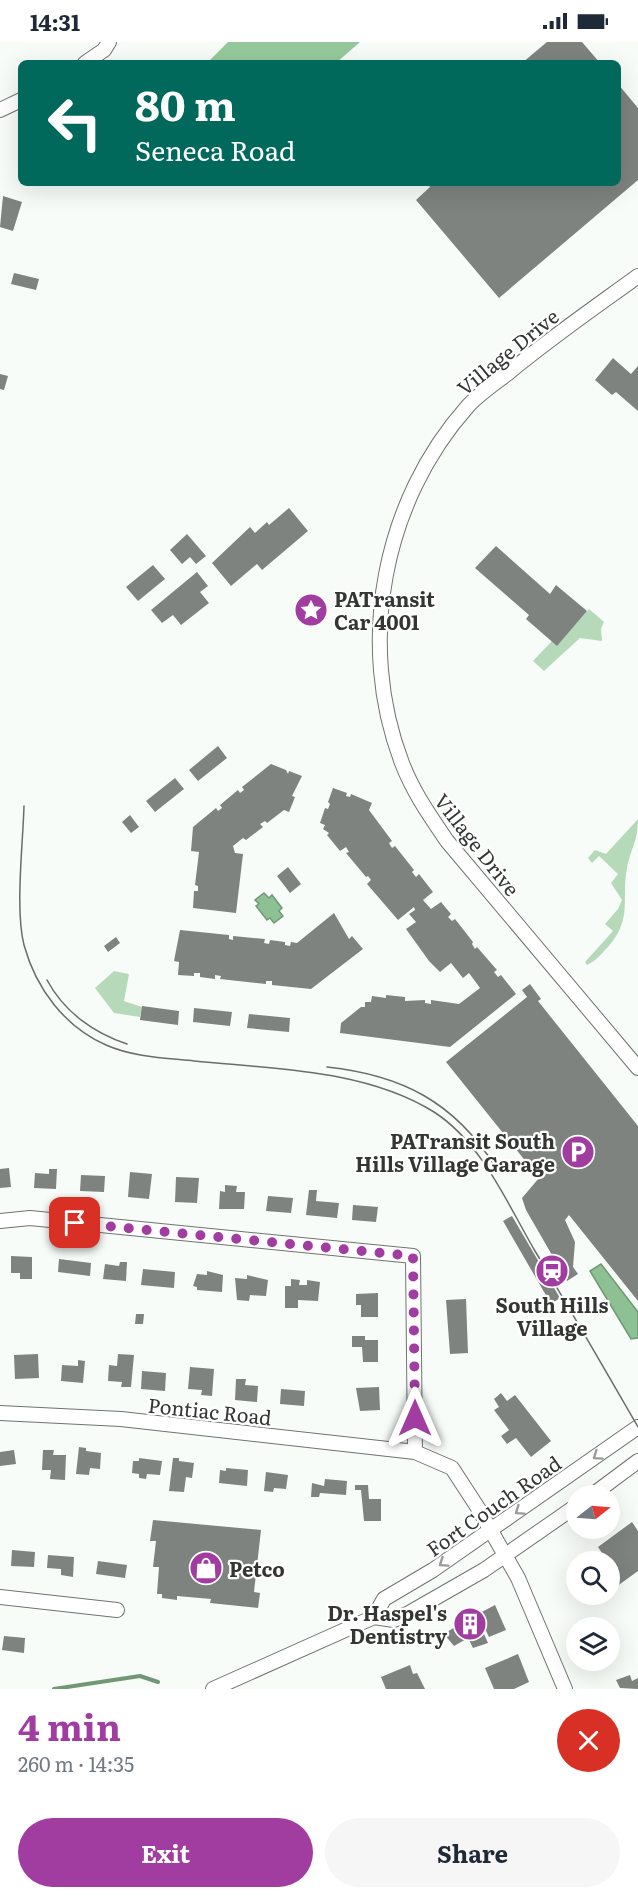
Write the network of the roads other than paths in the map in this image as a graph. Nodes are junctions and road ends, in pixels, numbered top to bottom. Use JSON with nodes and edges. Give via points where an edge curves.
{"nodes":[{"id":1,"x":109,"y":42,"type":"edge"},
{"id":2,"x":89,"y":60,"type":"edge"},
{"id":3,"x":18,"y":101,"type":"edge"},
{"id":4,"x":0,"y":110,"type":"edge"},
{"id":5,"x":638,"y":276,"type":"edge"},
{"id":6,"x":638,"y":1068,"type":"edge"},
{"id":7,"x":0,"y":1221,"type":"edge"},
{"id":8,"x":0,"y":1413,"type":"edge"},
{"id":9,"x":638,"y":1427,"type":"edge"},
{"id":10,"x":415,"y":1452,"type":"junction"},
{"id":11,"x":638,"y":1461,"type":"edge"},
{"id":12,"x":606,"y":1485,"type":"edge"},
{"id":13,"x":566,"y":1513,"type":"edge"},
{"id":14,"x":492,"y":1530,"type":"junction"},
{"id":15,"x":506,"y":1555,"type":"junction"},
{"id":16,"x":0,"y":1597,"type":"edge"},
{"id":17,"x":117,"y":1610,"type":"dead end"},
{"id":18,"x":374,"y":1617,"type":"junction"},
{"id":19,"x":213,"y":1689,"type":"edge"},
{"id":20,"x":566,"y":1689,"type":"edge"}],
"edges":[{"from":1,"to":2,"type":"street"},
{"from":3,"to":4,"type":"street"},
{"from":5,"to":6,"type":"street","name":"Village Drive","via":[[524,359],[470,404],[437,443],[413,485],[399,521],[387,571],[379,633],[380,673],[390,724],[402,763],[422,805],[462,860]]},
{"from":7,"to":10,"type":"street","via":[[30,1218],[413,1256]]},
{"from":8,"to":10,"type":"street","name":"Pontiac Road","via":[[121,1419]]},
{"from":9,"to":14,"type":"street","name":"Fort Couch Road","one_way":true},
{"from":10,"to":14,"type":"street","name":"Pontiac Road","via":[[452,1468]]},
{"from":11,"to":12,"type":"street"},
{"from":13,"to":15,"type":"street","name":"Fort Couch Road"},
{"from":14,"to":15,"type":"street","name":"Pontiac Road"},
{"from":14,"to":18,"type":"street","name":"Fort Couch Road","one_way":true,"via":[[384,1599]]},
{"from":15,"to":18,"type":"street","name":"Fort Couch Road","via":[[393,1620]]},
{"from":15,"to":20,"type":"street","name":"Pontiac Road"},
{"from":16,"to":17,"type":"street"},
{"from":18,"to":19,"type":"street","name":"Fort Couch Road"}]}
